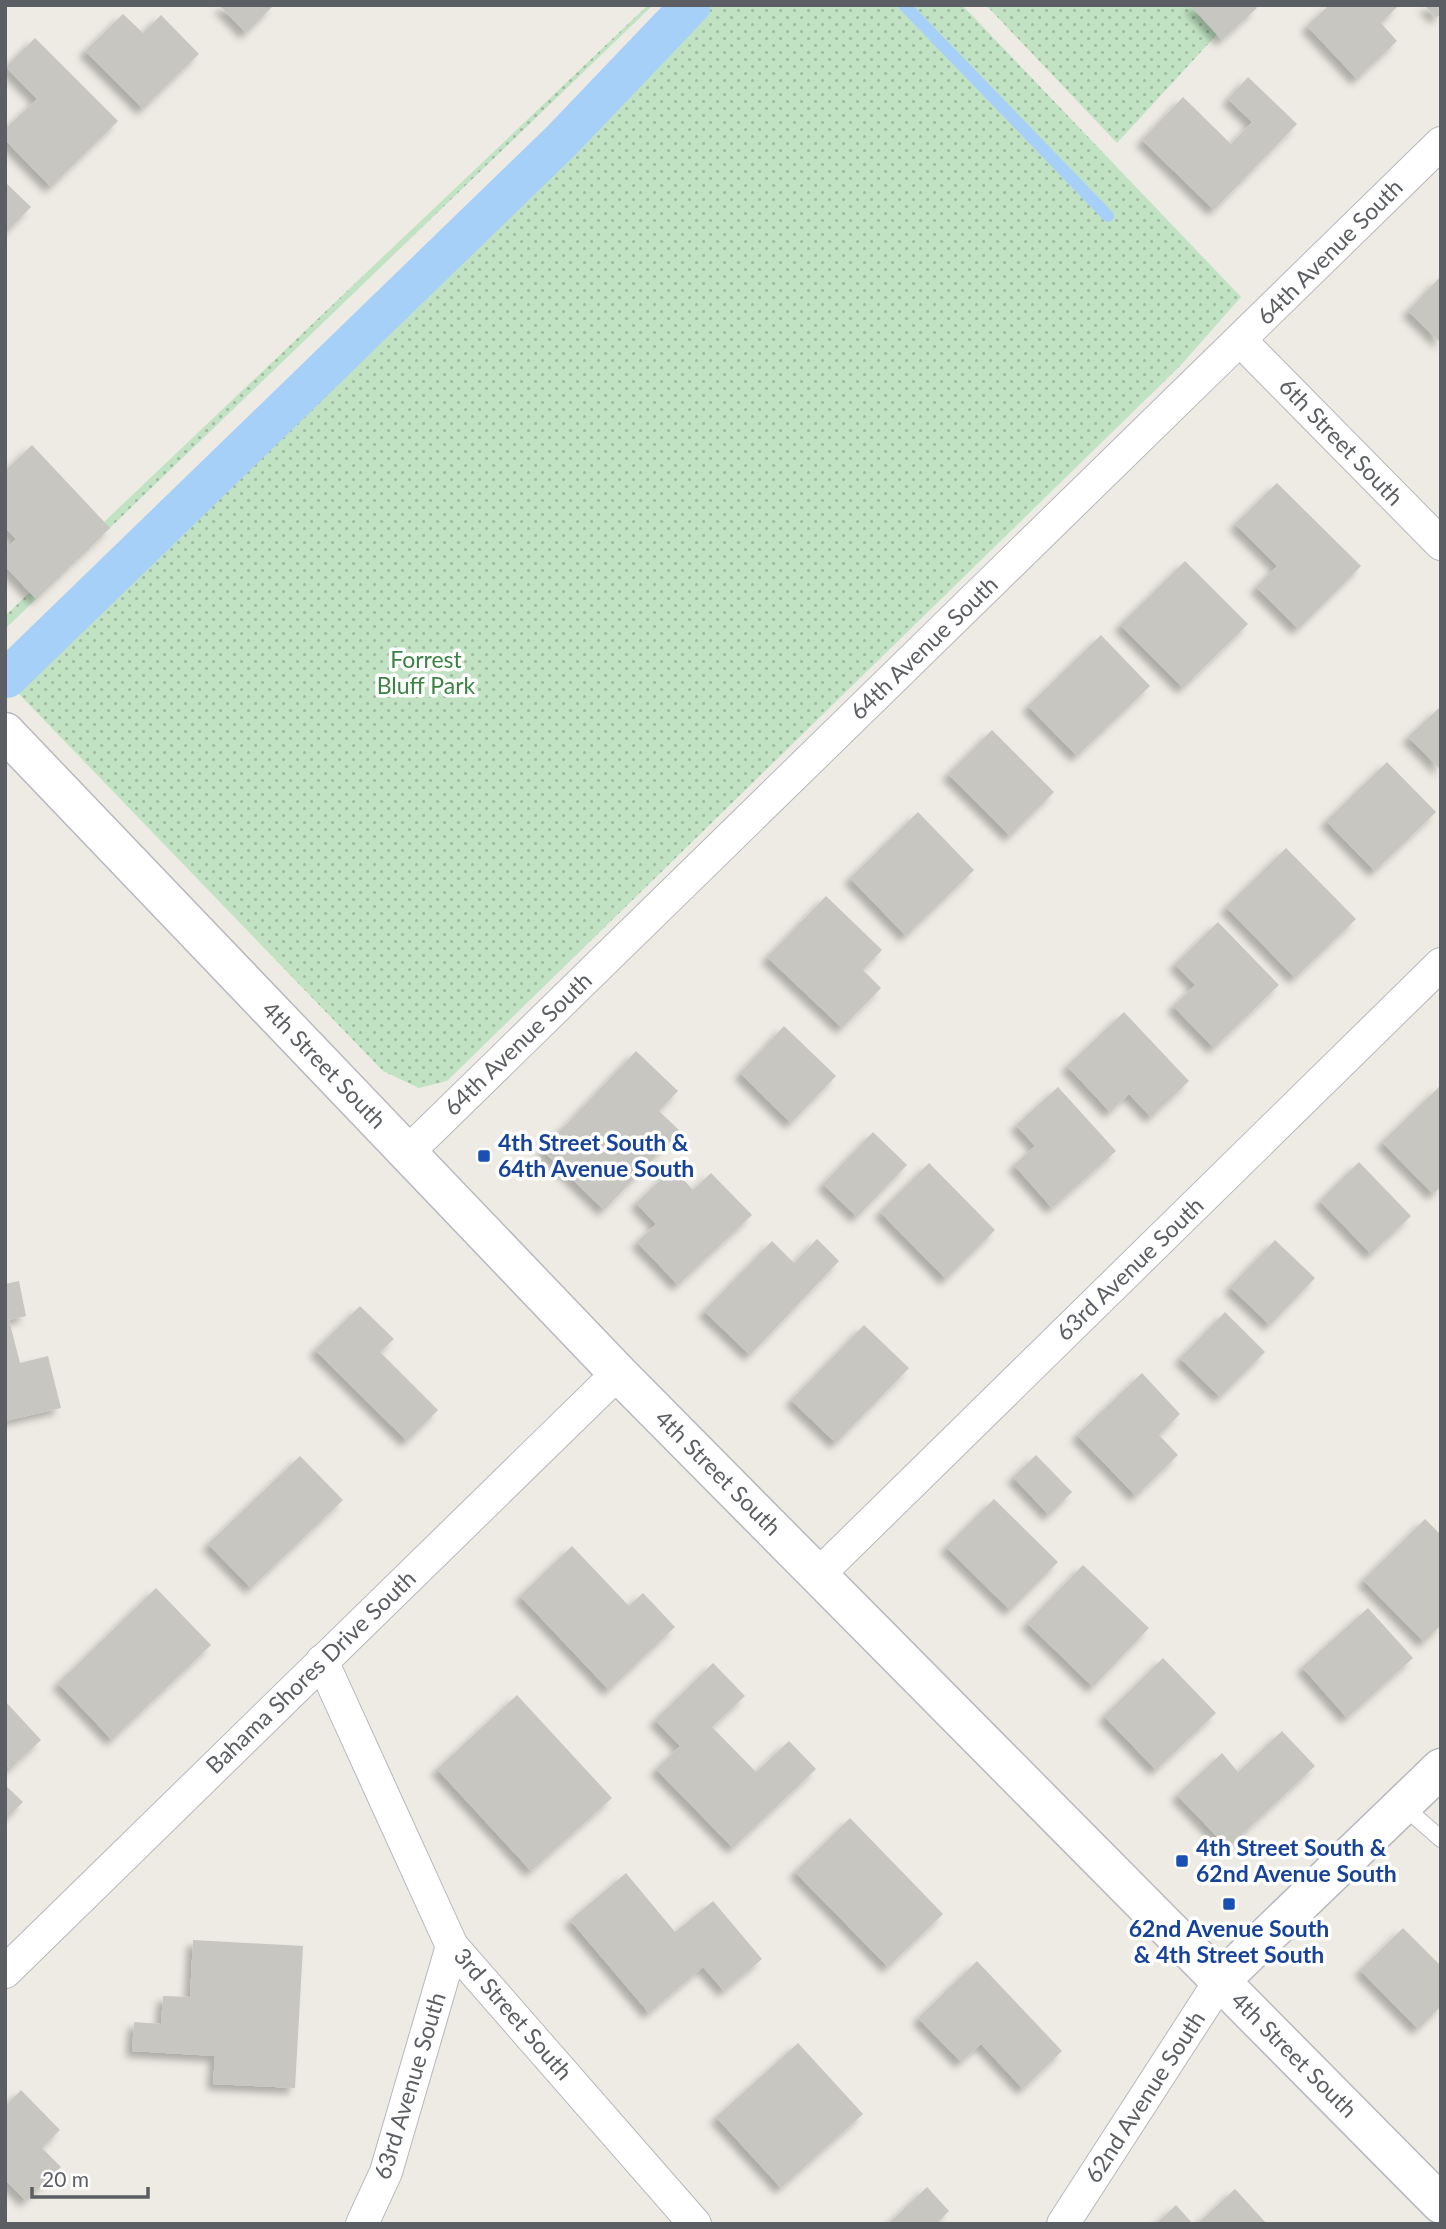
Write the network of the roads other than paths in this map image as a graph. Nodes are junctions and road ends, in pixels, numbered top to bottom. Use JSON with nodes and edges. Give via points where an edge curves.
{"nodes":[{"id":1,"x":1441,"y":143,"type":"edge"},
{"id":2,"x":1240,"y":340,"type":"junction"},
{"id":3,"x":1441,"y":544,"type":"edge"},
{"id":4,"x":5,"y":732,"type":"edge"},
{"id":5,"x":1441,"y":964,"type":"edge"},
{"id":6,"x":407,"y":1153,"type":"junction"},
{"id":7,"x":618,"y":1373,"type":"junction"},
{"id":8,"x":818,"y":1574,"type":"junction"},
{"id":9,"x":322,"y":1661,"type":"junction"},
{"id":10,"x":1441,"y":1768,"type":"edge"},
{"id":11,"x":1402,"y":1805,"type":"junction"},
{"id":12,"x":1441,"y":1839,"type":"edge"},
{"id":13,"x":452,"y":1946,"type":"junction"},
{"id":14,"x":5,"y":1972,"type":"edge"},
{"id":15,"x":1220,"y":1981,"type":"junction"},
{"id":16,"x":1441,"y":2204,"type":"edge"},
{"id":17,"x":362,"y":2224,"type":"edge"},
{"id":18,"x":695,"y":2224,"type":"edge"},
{"id":19,"x":1063,"y":2224,"type":"edge"}],
"edges":[{"from":1,"to":2,"type":"street","name":"64th Avenue South"},
{"from":2,"to":3,"type":"street","name":"6th Street South"},
{"from":2,"to":6,"type":"street","name":"64th Avenue South"},
{"from":4,"to":6,"type":"street","name":"4th Street South"},
{"from":5,"to":8,"type":"street","name":"63rd Avenue South"},
{"from":6,"to":7,"type":"street","name":"4th Street South"},
{"from":7,"to":8,"type":"street","name":"4th Street South"},
{"from":7,"to":9,"type":"street","name":"Bahama Shores Drive South"},
{"from":8,"to":15,"type":"street","name":"4th Street South"},
{"from":9,"to":13,"type":"street","name":"3rd Street South"},
{"from":9,"to":14,"type":"street","name":"Bahama Shores Drive South"},
{"from":10,"to":11,"type":"street","name":"62nd Avenue South"},
{"from":11,"to":12,"type":"lane"},
{"from":11,"to":15,"type":"street","name":"62nd Avenue South"},
{"from":13,"to":17,"type":"street","name":"63rd Avenue South","via":[[386,2172]]},
{"from":13,"to":18,"type":"street","name":"3rd Street South"},
{"from":15,"to":16,"type":"street","name":"4th Street South"},
{"from":15,"to":19,"type":"street","name":"62nd Avenue South"}]}
